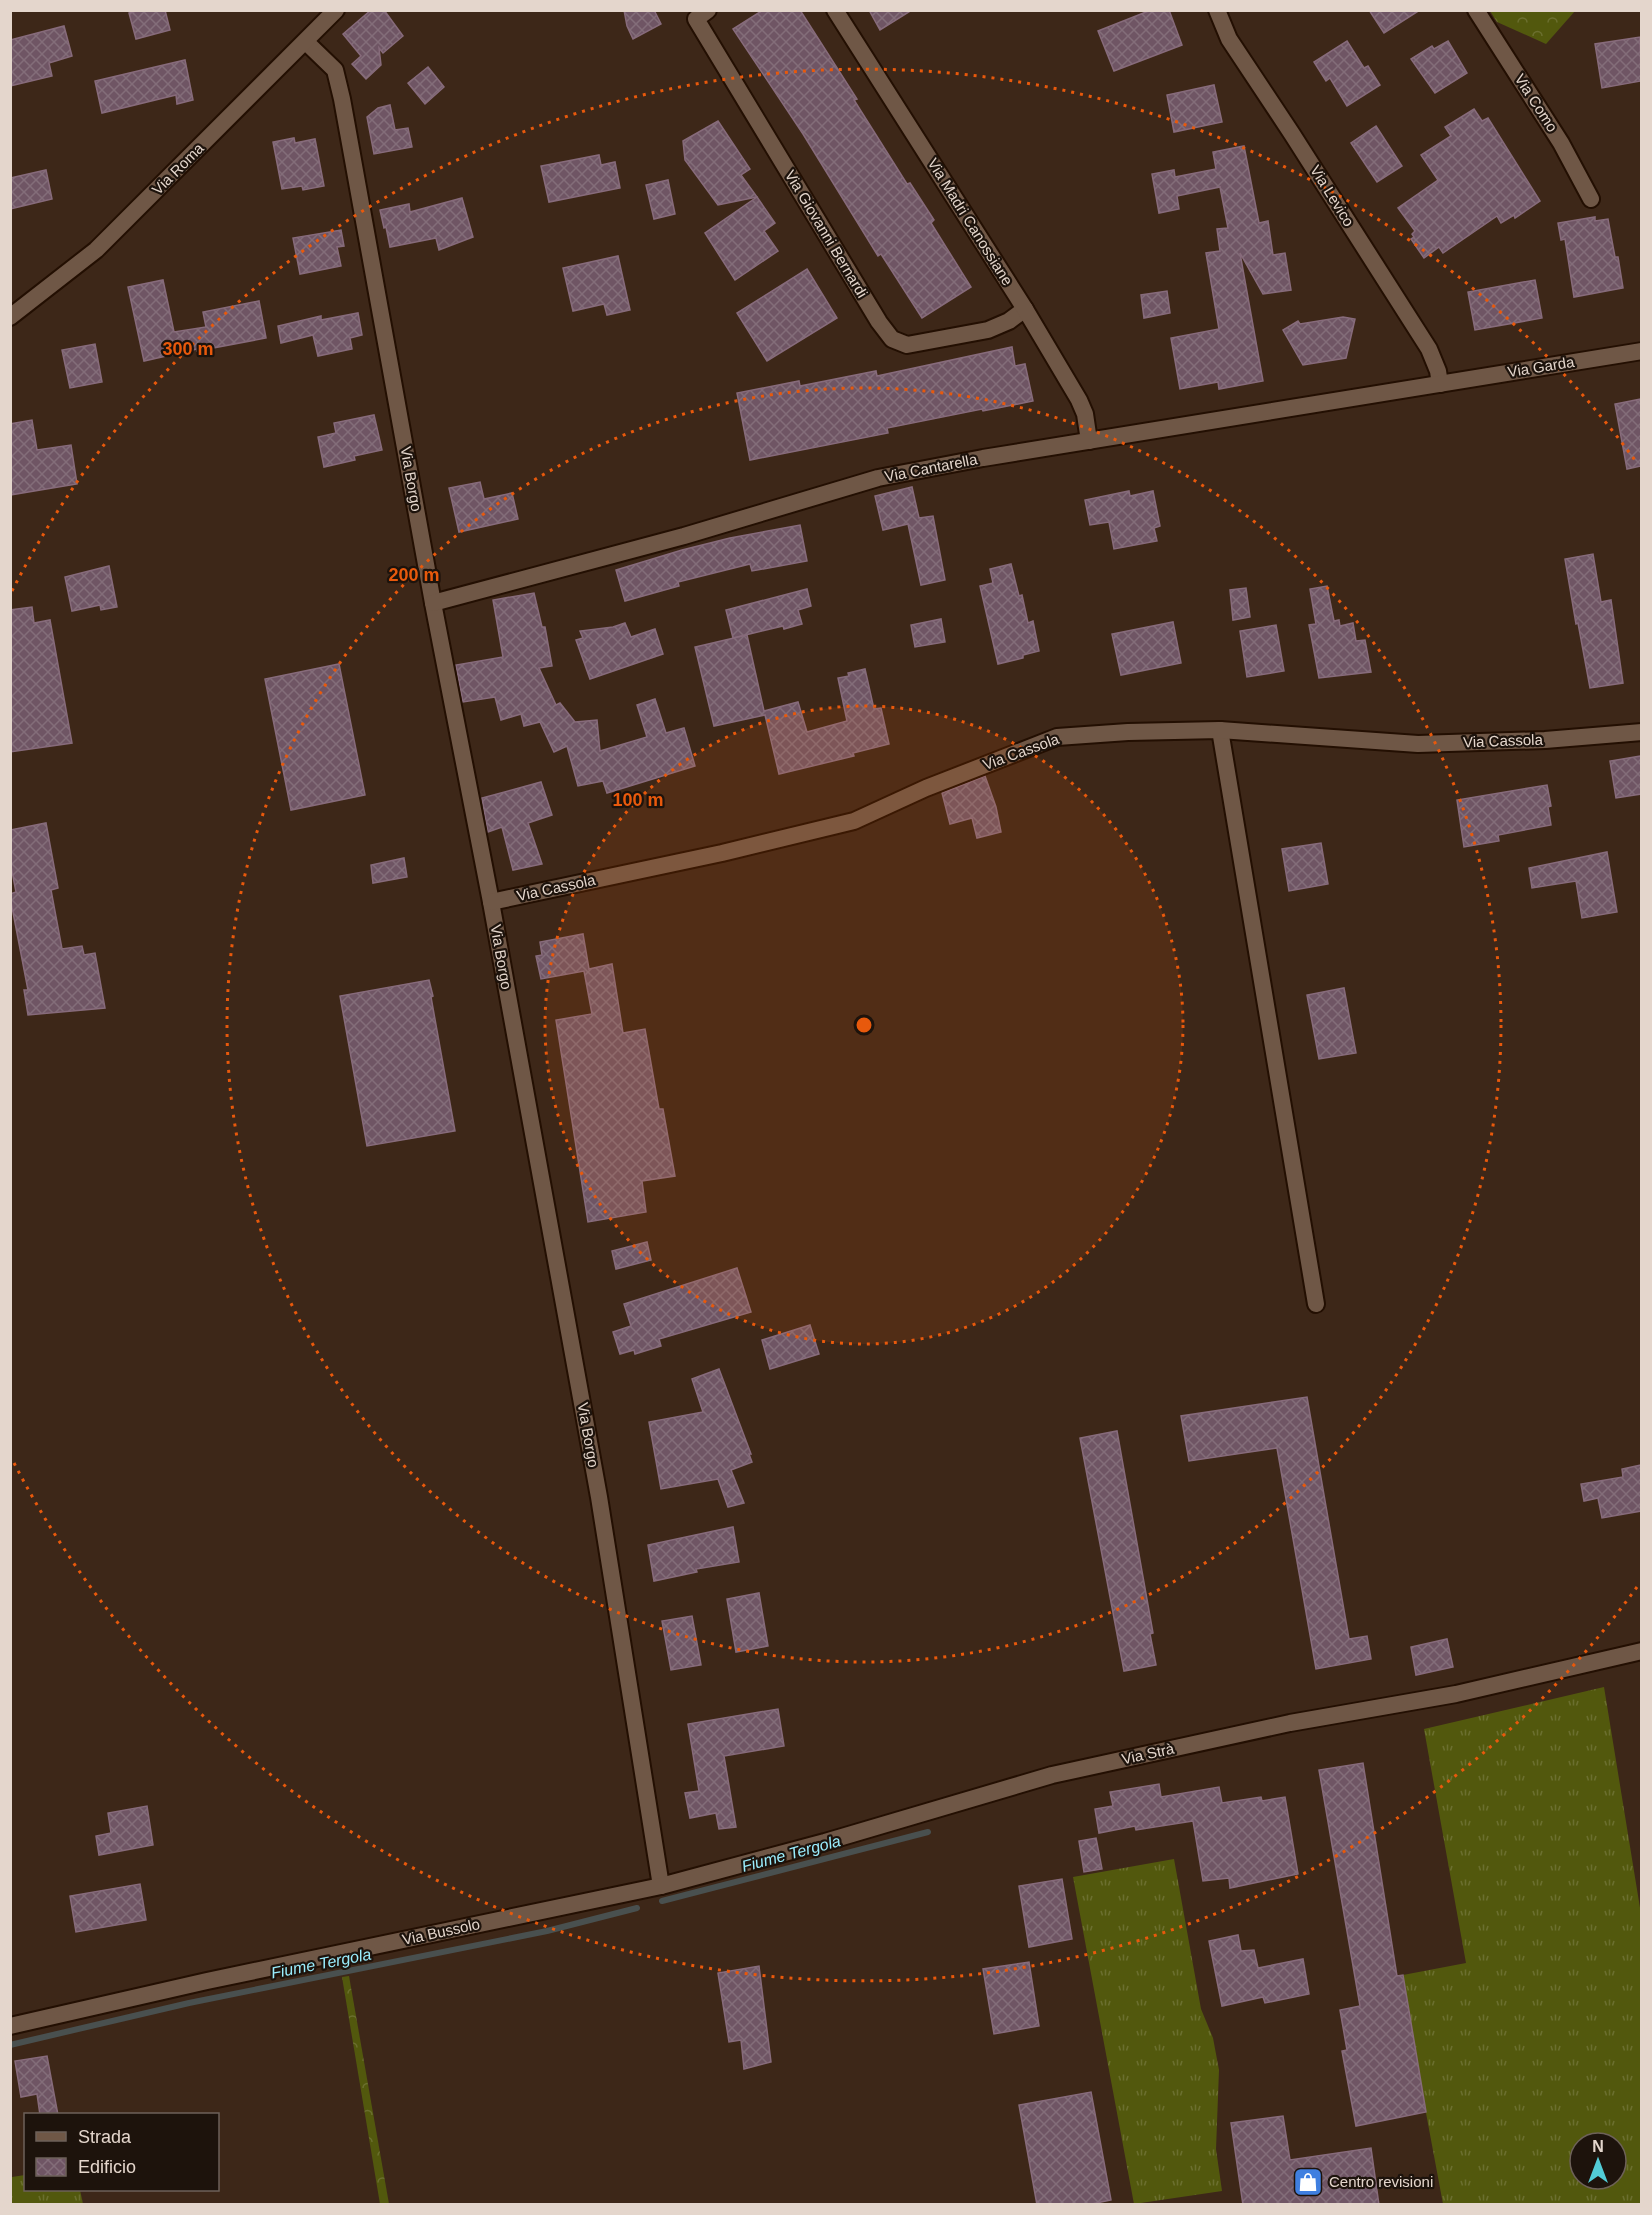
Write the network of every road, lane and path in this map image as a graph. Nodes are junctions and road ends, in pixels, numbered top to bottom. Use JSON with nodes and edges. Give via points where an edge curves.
{"nodes":[{"id":1,"x":336,"y":10,"type":"edge"},
{"id":2,"x":708,"y":10,"type":"edge"},
{"id":3,"x":835,"y":10,"type":"edge"},
{"id":4,"x":1217,"y":10,"type":"edge"},
{"id":5,"x":1476,"y":10,"type":"edge"},
{"id":6,"x":306,"y":42,"type":"junction"},
{"id":7,"x":1591,"y":199,"type":"dead end"},
{"id":8,"x":1025,"y":309,"type":"junction"},
{"id":9,"x":10,"y":317,"type":"edge"},
{"id":10,"x":1641,"y":351,"type":"edge"},
{"id":11,"x":1440,"y":384,"type":"junction"},
{"id":12,"x":1089,"y":441,"type":"junction"},
{"id":13,"x":433,"y":603,"type":"junction"},
{"id":14,"x":1220,"y":730,"type":"junction"},
{"id":15,"x":1641,"y":732,"type":"edge"},
{"id":16,"x":491,"y":902,"type":"junction"},
{"id":17,"x":1316,"y":1304,"type":"dead end"},
{"id":18,"x":1641,"y":1651,"type":"edge"},
{"id":19,"x":661,"y":1886,"type":"junction"},
{"id":20,"x":10,"y":2026,"type":"edge"}],
"edges":[{"from":1,"to":6,"type":"street","name":"Via Roma"},
{"from":2,"to":8,"type":"street","name":"Via Giovanni Bernardi","via":[[696,19],[892,339],[907,345],[988,330]]},
{"from":3,"to":8,"type":"street","name":"Via Madri Canossiane"},
{"from":4,"to":11,"type":"street","name":"Via Levico","via":[[1229,39],[1429,349]]},
{"from":5,"to":7,"type":"street","name":"Via Como","via":[[1561,143]]},
{"from":6,"to":9,"type":"street","name":"Via Roma","via":[[96,250]]},
{"from":6,"to":13,"type":"street","name":"Via Borgo","via":[[335,70],[342,99]]},
{"from":8,"to":12,"type":"street","name":"Via Madri Canossiane","via":[[1079,400]]},
{"from":10,"to":11,"type":"street","name":"Via Garda"},
{"from":11,"to":12,"type":"street","name":"Via Cantarella"},
{"from":12,"to":13,"type":"street","name":"Via Cantarella","via":[[878,478],[684,536]]},
{"from":13,"to":16,"type":"street","name":"Via Borgo"},
{"from":14,"to":15,"type":"street","name":"Via Cassola","via":[[1418,744],[1545,741]]},
{"from":14,"to":16,"type":"street","name":"Via Cassola","via":[[1057,737],[854,820],[722,853]]},
{"from":14,"to":17,"type":"street"},
{"from":16,"to":19,"type":"street","name":"Via Borgo","via":[[599,1497]]},
{"from":18,"to":19,"type":"street","name":"Via Strà","via":[[1456,1694],[1052,1774]]},
{"from":19,"to":20,"type":"street","name":"Via Bussolo"}]}
